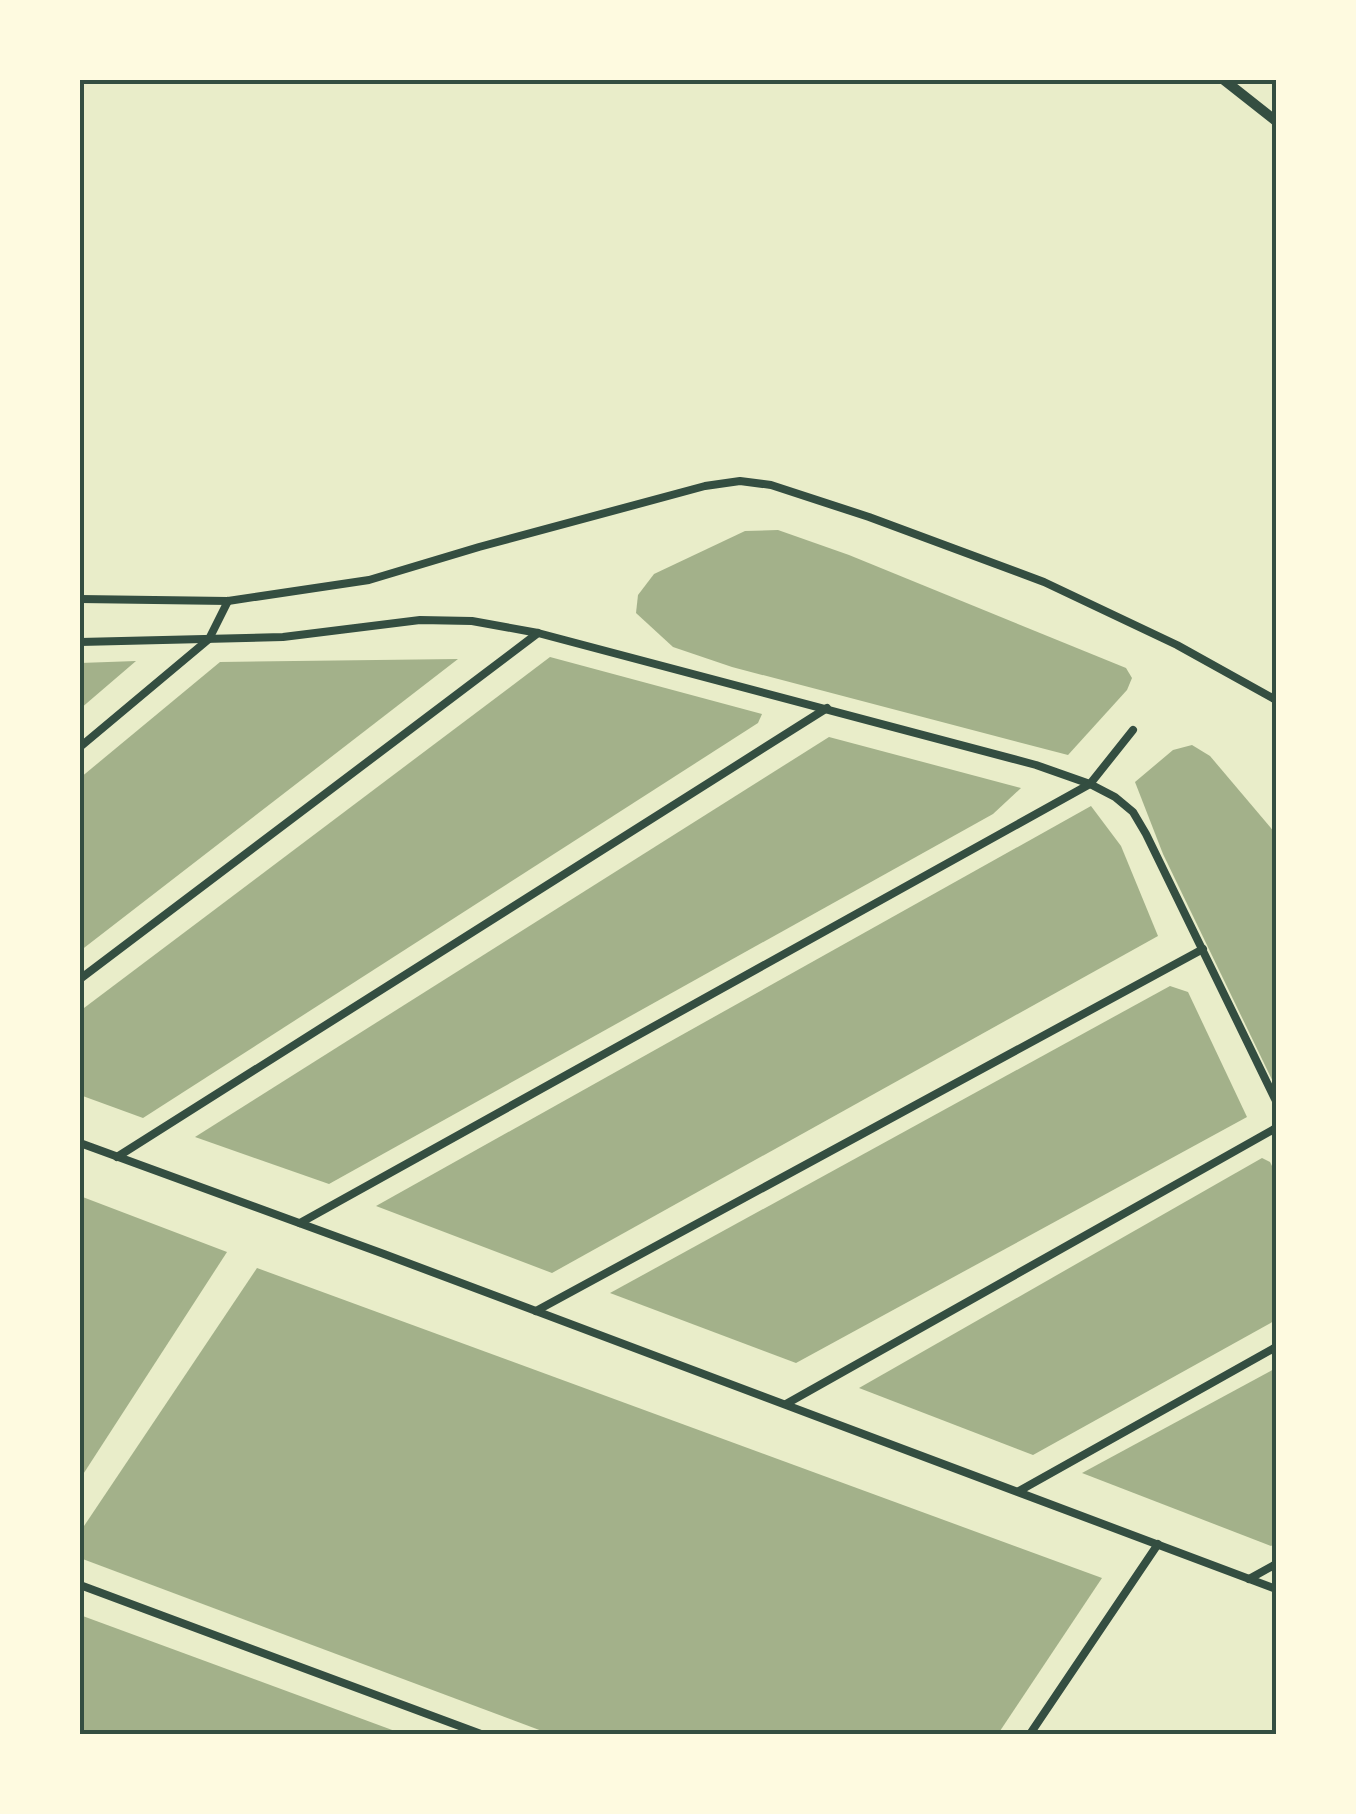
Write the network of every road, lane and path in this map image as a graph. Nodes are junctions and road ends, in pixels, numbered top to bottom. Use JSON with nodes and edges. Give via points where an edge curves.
{"nodes":[{"id":1,"x":1224,"y":80,"type":"edge"},
{"id":2,"x":1276,"y":121,"type":"edge"},
{"id":3,"x":80,"y":599,"type":"edge"},
{"id":4,"x":228,"y":601,"type":"junction"},
{"id":5,"x":538,"y":633,"type":"junction"},
{"id":6,"x":210,"y":639,"type":"junction"},
{"id":7,"x":80,"y":642,"type":"edge"},
{"id":8,"x":1276,"y":700,"type":"edge"},
{"id":9,"x":827,"y":708,"type":"junction"},
{"id":10,"x":1134,"y":730,"type":"dead end"},
{"id":11,"x":80,"y":747,"type":"edge"},
{"id":12,"x":1090,"y":784,"type":"junction"},
{"id":13,"x":1203,"y":949,"type":"junction"},
{"id":14,"x":80,"y":979,"type":"edge"},
{"id":15,"x":1276,"y":1100,"type":"edge"},
{"id":16,"x":1276,"y":1128,"type":"edge"},
{"id":17,"x":80,"y":1144,"type":"edge"},
{"id":18,"x":118,"y":1157,"type":"junction"},
{"id":19,"x":300,"y":1223,"type":"junction"},
{"id":20,"x":536,"y":1310,"type":"junction"},
{"id":21,"x":1276,"y":1347,"type":"edge"},
{"id":22,"x":786,"y":1404,"type":"junction"},
{"id":23,"x":1018,"y":1491,"type":"junction"},
{"id":24,"x":1158,"y":1544,"type":"junction"},
{"id":25,"x":1276,"y":1564,"type":"edge"},
{"id":26,"x":1249,"y":1579,"type":"junction"},
{"id":27,"x":80,"y":1585,"type":"edge"},
{"id":28,"x":1276,"y":1589,"type":"edge"},
{"id":29,"x":482,"y":1734,"type":"edge"},
{"id":30,"x":1030,"y":1734,"type":"edge"}],
"edges":[{"from":1,"to":2,"type":"street"},
{"from":3,"to":4,"type":"lane"},
{"from":4,"to":6,"type":"lane"},
{"from":4,"to":8,"type":"lane","via":[[369,580],[740,481],[869,517],[1044,582]]},
{"from":5,"to":6,"type":"lane","via":[[420,620]]},
{"from":5,"to":9,"type":"lane"},
{"from":5,"to":14,"type":"lane"},
{"from":6,"to":7,"type":"lane"},
{"from":6,"to":11,"type":"lane"},
{"from":9,"to":12,"type":"lane"},
{"from":9,"to":18,"type":"lane"},
{"from":10,"to":12,"type":"lane"},
{"from":12,"to":13,"type":"lane","via":[[1132,812]]},
{"from":12,"to":19,"type":"lane"},
{"from":13,"to":15,"type":"lane"},
{"from":13,"to":20,"type":"lane"},
{"from":16,"to":22,"type":"lane"},
{"from":17,"to":18,"type":"lane"},
{"from":18,"to":19,"type":"lane"},
{"from":19,"to":20,"type":"lane"},
{"from":20,"to":22,"type":"lane"},
{"from":21,"to":23,"type":"lane"},
{"from":22,"to":23,"type":"lane"},
{"from":23,"to":24,"type":"lane"},
{"from":24,"to":26,"type":"lane"},
{"from":24,"to":30,"type":"lane"},
{"from":25,"to":26,"type":"lane"},
{"from":26,"to":28,"type":"lane"},
{"from":27,"to":29,"type":"lane"}]}
